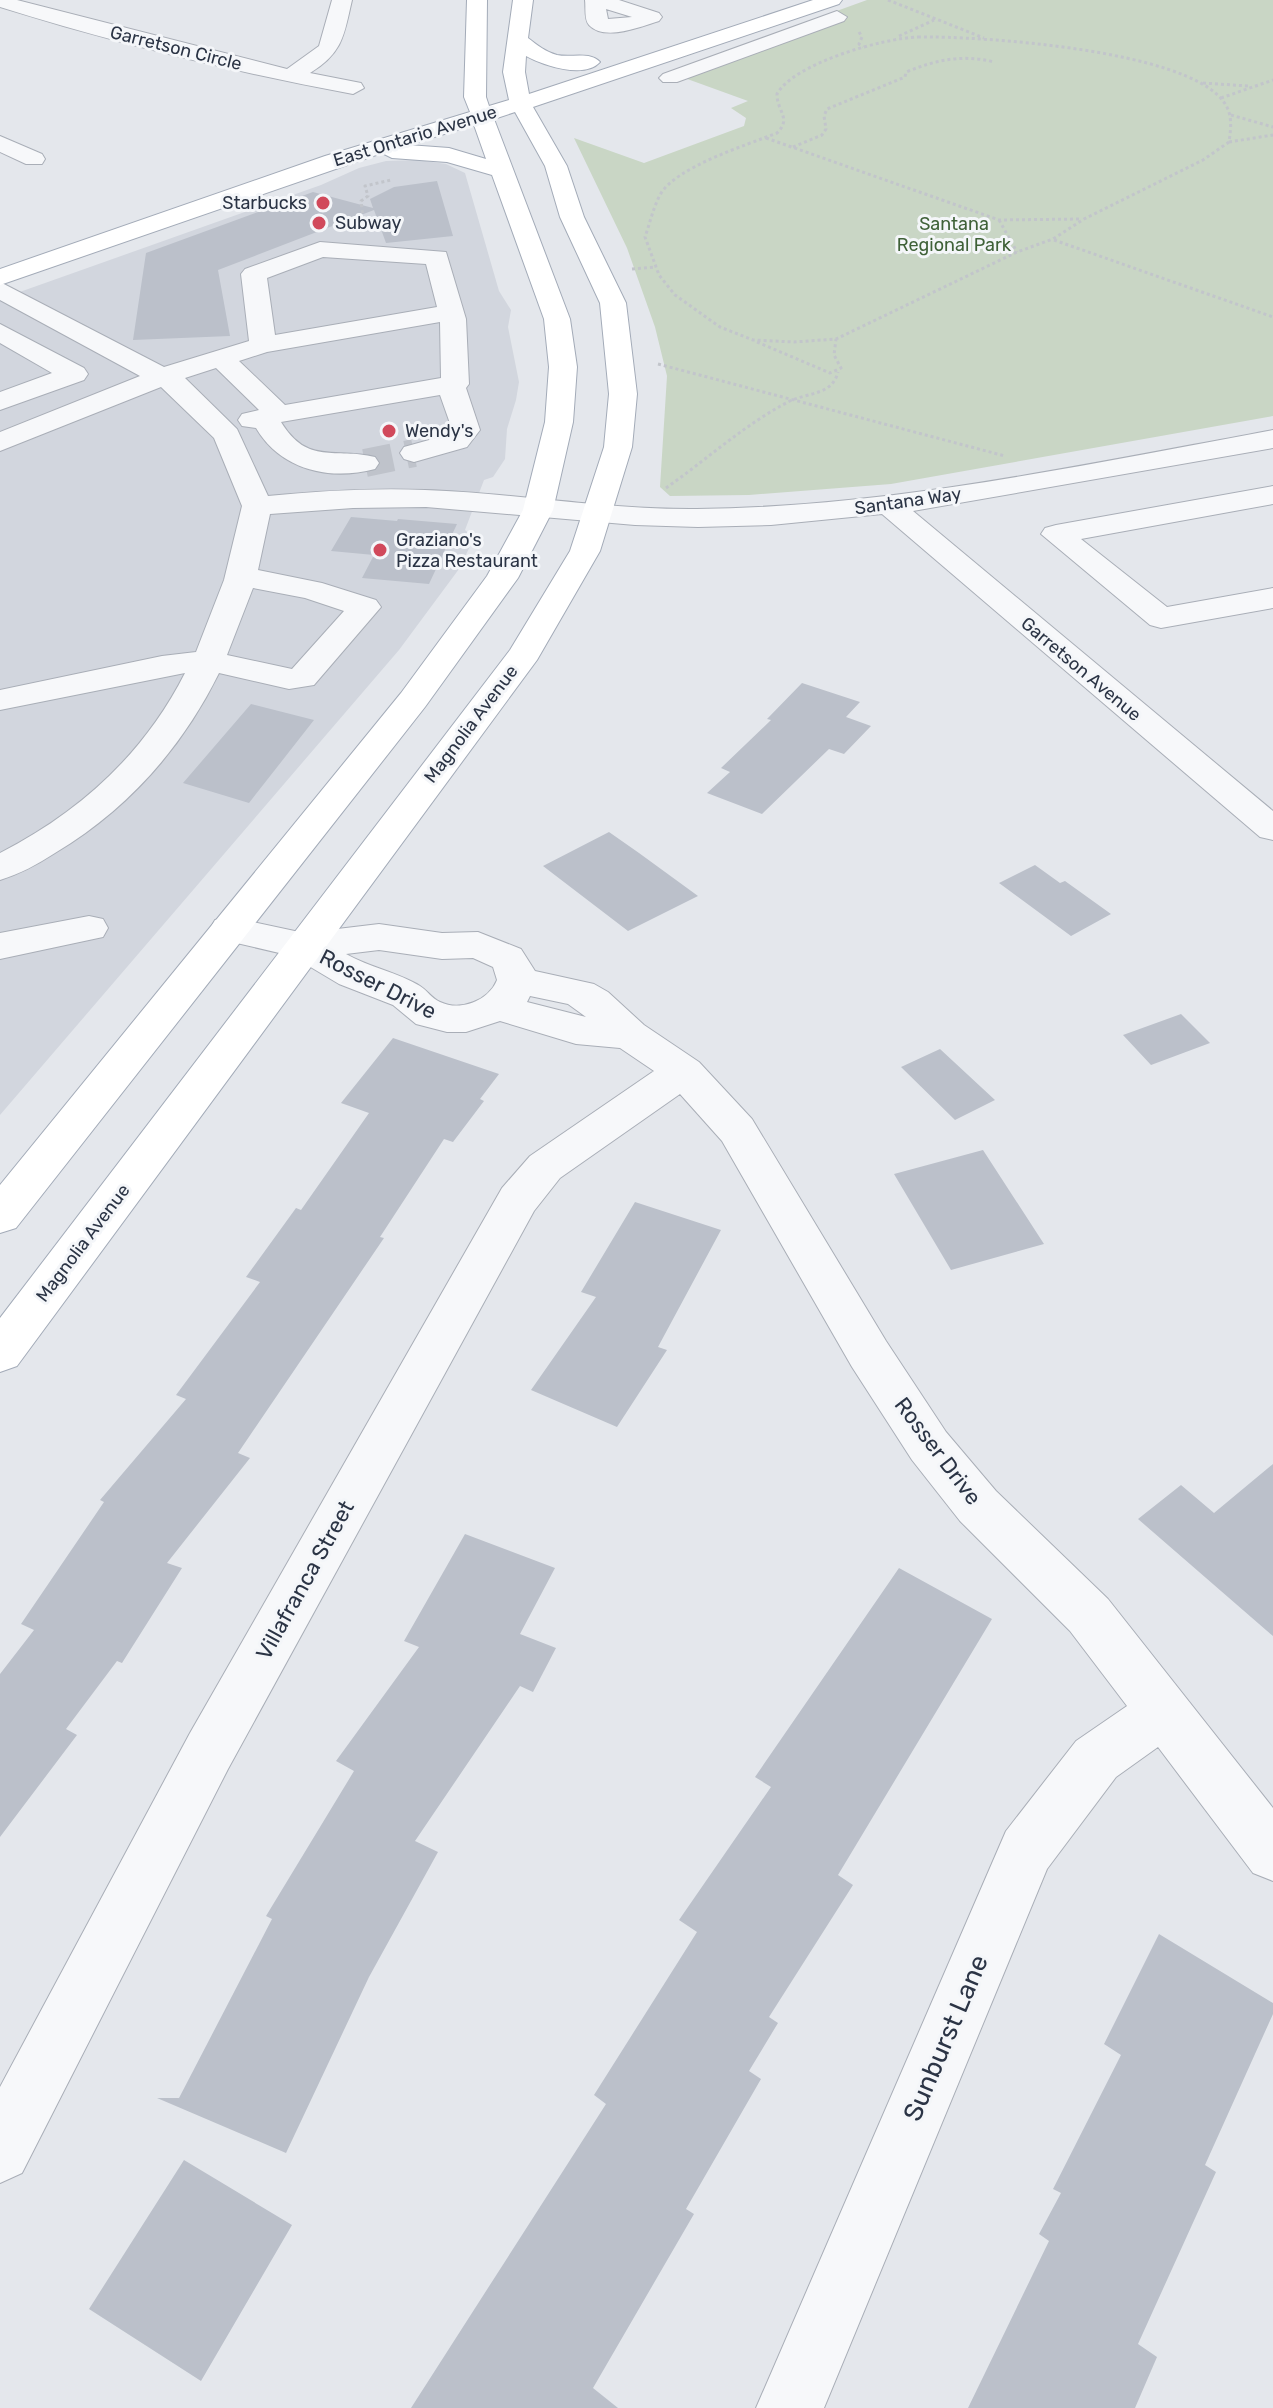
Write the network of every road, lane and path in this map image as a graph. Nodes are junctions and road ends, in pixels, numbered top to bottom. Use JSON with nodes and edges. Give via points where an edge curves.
{"nodes":[{"id":1,"x":342,"y":0,"type":"edge"},
{"id":2,"x":477,"y":0,"type":"edge"},
{"id":3,"x":523,"y":0,"type":"edge"},
{"id":4,"x":776,"y":0,"type":"edge"},
{"id":5,"x":888,"y":0,"type":"edge"},
{"id":6,"x":0,"y":1,"type":"edge"},
{"id":7,"x":835,"y":9,"type":"edge"},
{"id":8,"x":934,"y":20,"type":"junction"},
{"id":9,"x":744,"y":31,"type":"junction"},
{"id":10,"x":894,"y":38,"type":"junction"},
{"id":11,"x":984,"y":38,"type":"junction"},
{"id":12,"x":518,"y":40,"type":"junction"},
{"id":13,"x":774,"y":41,"type":"junction"},
{"id":14,"x":590,"y":62,"type":"junction"},
{"id":15,"x":994,"y":62,"type":"dead end"},
{"id":16,"x":290,"y":76,"type":"junction"},
{"id":17,"x":670,"y":78,"type":"dead end"},
{"id":18,"x":1273,"y":80,"type":"edge"},
{"id":19,"x":1203,"y":83,"type":"junction"},
{"id":20,"x":1253,"y":86,"type":"junction"},
{"id":21,"x":353,"y":88,"type":"dead end"},
{"id":22,"x":519,"y":95,"type":"junction"},
{"id":23,"x":1221,"y":98,"type":"junction"},
{"id":24,"x":478,"y":106,"type":"junction"},
{"id":25,"x":1231,"y":115,"type":"junction"},
{"id":26,"x":1273,"y":127,"type":"edge"},
{"id":27,"x":1273,"y":135,"type":"edge"},
{"id":28,"x":765,"y":138,"type":"junction"},
{"id":29,"x":1229,"y":142,"type":"junction"},
{"id":30,"x":0,"y":143,"type":"edge"},
{"id":31,"x":318,"y":143,"type":"dead end"},
{"id":32,"x":792,"y":148,"type":"junction"},
{"id":33,"x":365,"y":151,"type":"junction"},
{"id":34,"x":0,"y":170,"type":"edge"},
{"id":35,"x":503,"y":171,"type":"junction"},
{"id":36,"x":395,"y":180,"type":"dead end"},
{"id":37,"x":1084,"y":219,"type":"junction"},
{"id":38,"x":999,"y":220,"type":"junction"},
{"id":39,"x":365,"y":227,"type":"dead end"},
{"id":40,"x":1053,"y":239,"type":"junction"},
{"id":41,"x":1017,"y":252,"type":"junction"},
{"id":42,"x":655,"y":267,"type":"junction"},
{"id":43,"x":627,"y":269,"type":"dead end"},
{"id":44,"x":0,"y":277,"type":"edge"},
{"id":45,"x":0,"y":290,"type":"edge"},
{"id":46,"x":451,"y":312,"type":"junction"},
{"id":47,"x":1273,"y":317,"type":"edge"},
{"id":48,"x":0,"y":332,"type":"edge"},
{"id":49,"x":836,"y":339,"type":"junction"},
{"id":50,"x":753,"y":340,"type":"junction"},
{"id":51,"x":263,"y":345,"type":"junction"},
{"id":52,"x":221,"y":358,"type":"junction"},
{"id":53,"x":658,"y":364,"type":"dead end"},
{"id":54,"x":838,"y":372,"type":"junction"},
{"id":55,"x":163,"y":376,"type":"junction"},
{"id":56,"x":451,"y":385,"type":"junction"},
{"id":57,"x":5,"y":396,"type":"edge"},
{"id":58,"x":791,"y":400,"type":"junction"},
{"id":59,"x":272,"y":416,"type":"junction"},
{"id":60,"x":220,"y":427,"type":"junction"},
{"id":61,"x":1273,"y":439,"type":"edge"},
{"id":62,"x":0,"y":442,"type":"edge"},
{"id":63,"x":414,"y":453,"type":"tunnel mouth"},
{"id":64,"x":1018,"y":459,"type":"dead end"},
{"id":65,"x":365,"y":463,"type":"tunnel mouth"},
{"id":66,"x":657,"y":495,"type":"dead end"},
{"id":67,"x":1273,"y":495,"type":"edge"},
{"id":68,"x":257,"y":506,"type":"junction"},
{"id":69,"x":891,"y":507,"type":"junction"},
{"id":70,"x":538,"y":510,"type":"junction"},
{"id":71,"x":598,"y":513,"type":"junction"},
{"id":72,"x":240,"y":576,"type":"junction"},
{"id":73,"x":1273,"y":598,"type":"edge"},
{"id":74,"x":208,"y":661,"type":"junction"},
{"id":75,"x":0,"y":700,"type":"edge"},
{"id":76,"x":1273,"y":829,"type":"edge"},
{"id":77,"x":0,"y":868,"type":"edge"},
{"id":78,"x":89,"y":928,"type":"dead end"},
{"id":79,"x":229,"y":929,"type":"junction"},
{"id":80,"x":0,"y":946,"type":"edge"},
{"id":81,"x":304,"y":946,"type":"junction"},
{"id":82,"x":508,"y":994,"type":"junction"},
{"id":83,"x":684,"y":1072,"type":"junction"},
{"id":84,"x":0,"y":1216,"type":"edge"},
{"id":85,"x":0,"y":1353,"type":"edge"},
{"id":86,"x":1163,"y":1711,"type":"junction"},
{"id":87,"x":1273,"y":1853,"type":"edge"},
{"id":88,"x":0,"y":2151,"type":"edge"},
{"id":89,"x":790,"y":2408,"type":"edge"}],
"edges":[{"from":1,"to":16,"type":"street","via":[[326,55]]},
{"from":2,"to":24,"type":"main road"},
{"from":3,"to":12,"type":"main road"},
{"from":4,"to":14,"type":"main road","name":"East Ontario Avenue"},
{"from":5,"to":8,"type":"path"},
{"from":6,"to":16,"type":"street","name":"Garretson Circle"},
{"from":7,"to":9,"type":"main road","name":"East Ontario Avenue"},
{"from":7,"to":13,"type":"street"},
{"from":8,"to":10,"type":"path"},
{"from":8,"to":11,"type":"path"},
{"from":9,"to":13,"type":"street"},
{"from":9,"to":22,"type":"main road","name":"East Ontario Avenue"},
{"from":10,"to":11,"type":"path"},
{"from":10,"to":28,"type":"path","via":[[783,84],[777,102],[785,125]]},
{"from":11,"to":19,"type":"path","via":[[1111,56]]},
{"from":12,"to":14,"type":"main road","via":[[536,56]]},
{"from":12,"to":22,"type":"main road","via":[[514,72]]},
{"from":13,"to":17,"type":"street"},
{"from":14,"to":22,"type":"main road","name":"East Ontario Avenue"},
{"from":15,"to":32,"type":"path","via":[[943,57],[906,72],[905,77],[827,109],[822,135]]},
{"from":16,"to":21,"type":"street","name":"Garretson Circle"},
{"from":18,"to":20,"type":"path"},
{"from":19,"to":20,"type":"path"},
{"from":19,"to":23,"type":"path"},
{"from":20,"to":23,"type":"path"},
{"from":22,"to":24,"type":"main road","name":"East Ontario Avenue"},
{"from":22,"to":71,"type":"main road","name":"Magnolia Avenue","via":[[556,166],[572,217],[613,303],[623,394],[618,447]]},
{"from":23,"to":25,"type":"path"},
{"from":24,"to":31,"type":"main road","name":"East Ontario Avenue"},
{"from":24,"to":33,"type":"main road","name":"East Ontario Avenue"},
{"from":24,"to":35,"type":"main road"},
{"from":25,"to":26,"type":"path"},
{"from":25,"to":29,"type":"path"},
{"from":27,"to":29,"type":"path"},
{"from":28,"to":32,"type":"path"},
{"from":28,"to":42,"type":"path","via":[[687,171],[661,193],[645,237]]},
{"from":29,"to":37,"type":"path"},
{"from":30,"to":34,"type":"street","via":[[34,159]]},
{"from":32,"to":38,"type":"path"},
{"from":33,"to":35,"type":"main road","via":[[437,153]]},
{"from":33,"to":44,"type":"main road","name":"East Ontario Avenue"},
{"from":35,"to":70,"type":"main road","via":[[557,319],[563,367],[559,422]]},
{"from":36,"to":39,"type":"path","via":[[365,186]]},
{"from":37,"to":38,"type":"path"},
{"from":37,"to":40,"type":"path"},
{"from":38,"to":41,"type":"path"},
{"from":40,"to":41,"type":"path"},
{"from":40,"to":47,"type":"path"},
{"from":41,"to":49,"type":"path"},
{"from":42,"to":43,"type":"path"},
{"from":42,"to":50,"type":"path","via":[[675,295],[697,313]]},
{"from":45,"to":55,"type":"street"},
{"from":46,"to":51,"type":"street"},
{"from":46,"to":51,"type":"street","via":[[437,257],[320,249],[254,274]]},
{"from":46,"to":56,"type":"street"},
{"from":48,"to":57,"type":"street","via":[[74,374]]},
{"from":49,"to":50,"type":"path"},
{"from":49,"to":54,"type":"path"},
{"from":50,"to":54,"type":"path","via":[[816,369]]},
{"from":51,"to":52,"type":"street"},
{"from":52,"to":55,"type":"street"},
{"from":52,"to":59,"type":"street"},
{"from":53,"to":58,"type":"path"},
{"from":54,"to":58,"type":"path","via":[[825,390]]},
{"from":55,"to":60,"type":"street"},
{"from":55,"to":62,"type":"street"},
{"from":56,"to":59,"type":"street"},
{"from":56,"to":63,"type":"street","via":[[466,430],[457,441]]},
{"from":58,"to":64,"type":"path"},
{"from":58,"to":66,"type":"path"},
{"from":59,"to":60,"type":"street"},
{"from":59,"to":65,"type":"street","via":[[274,436],[291,455],[315,462]]},
{"from":60,"to":68,"type":"street"},
{"from":61,"to":69,"type":"street","name":"Santana Way"},
{"from":67,"to":73,"type":"street","via":[[1056,534],[1161,618]]},
{"from":68,"to":70,"type":"street","name":"Santana Way","via":[[353,497]]},
{"from":68,"to":72,"type":"street"},
{"from":69,"to":71,"type":"street","name":"Santana Way","via":[[698,518]]},
{"from":69,"to":76,"type":"street","name":"Garretson Avenue"},
{"from":70,"to":71,"type":"street","name":"Santana Way"},
{"from":70,"to":79,"type":"main road","via":[[502,578],[456,643]]},
{"from":71,"to":81,"type":"main road","name":"Magnolia Avenue","via":[[585,551],[525,653]]},
{"from":72,"to":74,"type":"street"},
{"from":72,"to":74,"type":"street","via":[[365,607],[302,678]]},
{"from":74,"to":75,"type":"street"},
{"from":74,"to":77,"type":"street","via":[[190,696],[129,778],[71,827]]},
{"from":78,"to":80,"type":"street"},
{"from":79,"to":81,"type":"street","name":"Rosser Drive"},
{"from":79,"to":84,"type":"main road"},
{"from":81,"to":82,"type":"street","name":"Rosser Drive","via":[[353,975],[407,996],[430,1014],[466,1018]]},
{"from":81,"to":82,"type":"street","name":"Rosser Drive","via":[[379,937],[478,945],[507,958],[515,968]]},
{"from":81,"to":85,"type":"main road","name":"Magnolia Avenue"},
{"from":82,"to":83,"type":"street","name":"Rosser Drive","via":[[576,1030],[630,1035]]},
{"from":83,"to":86,"type":"street","name":"Rosser Drive","via":[[737,1130],[929,1446],[978,1506],[1089,1615]]},
{"from":83,"to":88,"type":"street","name":"Villafranca Street","via":[[545,1167],[518,1200],[209,1751]]},
{"from":86,"to":87,"type":"street","name":"Rosser Drive"},
{"from":86,"to":89,"type":"street","name":"Sunburst Lane","via":[[1096,1759],[1026,1850]]}]}
